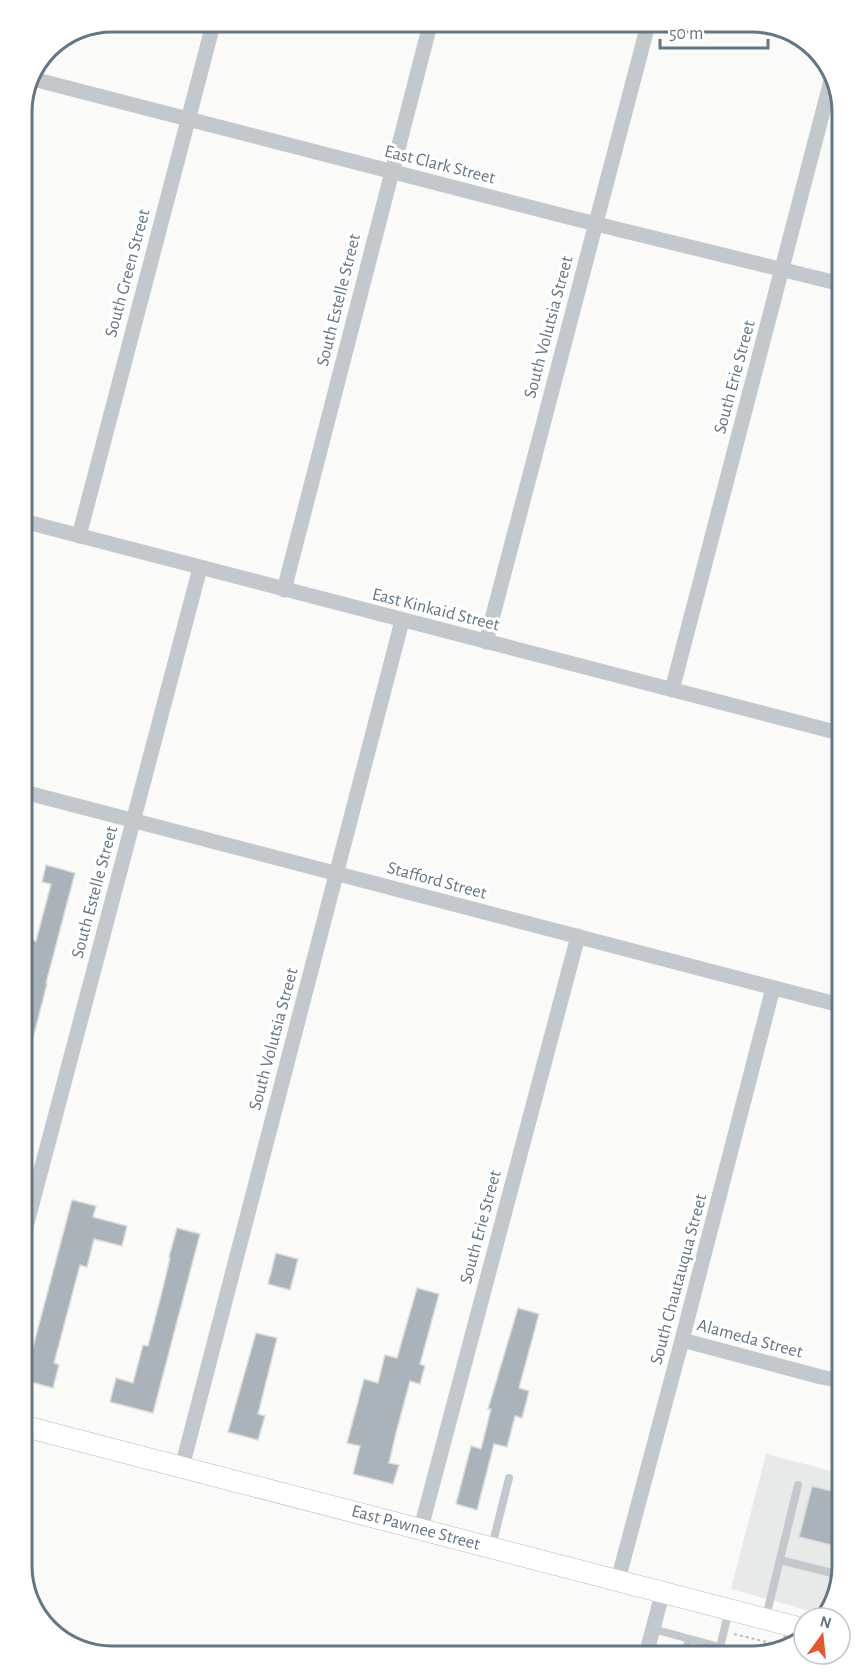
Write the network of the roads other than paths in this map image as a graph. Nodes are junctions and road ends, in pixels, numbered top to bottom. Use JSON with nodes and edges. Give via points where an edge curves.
{"nodes":[{"id":1,"x":211,"y":32,"type":"edge"},
{"id":2,"x":428,"y":32,"type":"edge"},
{"id":3,"x":646,"y":32,"type":"edge"},
{"id":4,"x":38,"y":81,"type":"edge"},
{"id":5,"x":829,"y":89,"type":"edge"},
{"id":6,"x":188,"y":119,"type":"junction"},
{"id":7,"x":391,"y":172,"type":"junction"},
{"id":8,"x":596,"y":223,"type":"junction"},
{"id":9,"x":782,"y":269,"type":"junction"},
{"id":10,"x":832,"y":282,"type":"edge"},
{"id":11,"x":32,"y":523,"type":"edge"},
{"id":12,"x":79,"y":536,"type":"junction"},
{"id":13,"x":200,"y":568,"type":"junction"},
{"id":14,"x":284,"y":590,"type":"junction"},
{"id":15,"x":402,"y":621,"type":"junction"},
{"id":16,"x":486,"y":642,"type":"junction"},
{"id":17,"x":672,"y":690,"type":"junction"},
{"id":18,"x":832,"y":731,"type":"edge"},
{"id":19,"x":32,"y":794,"type":"edge"},
{"id":20,"x":133,"y":821,"type":"junction"},
{"id":21,"x":336,"y":873,"type":"junction"},
{"id":22,"x":578,"y":936,"type":"junction"},
{"id":23,"x":773,"y":988,"type":"junction"},
{"id":24,"x":832,"y":1003,"type":"edge"},
{"id":25,"x":32,"y":1191,"type":"edge"},
{"id":26,"x":682,"y":1340,"type":"junction"},
{"id":27,"x":832,"y":1380,"type":"edge"},
{"id":28,"x":32,"y":1428,"type":"edge"},
{"id":29,"x":182,"y":1467,"type":"junction"},
{"id":30,"x":509,"y":1478,"type":"dead end"},
{"id":31,"x":798,"y":1485,"type":"dead end"},
{"id":32,"x":421,"y":1528,"type":"junction"},
{"id":33,"x":492,"y":1547,"type":"junction"},
{"id":34,"x":780,"y":1560,"type":"junction"},
{"id":35,"x":832,"y":1573,"type":"edge"},
{"id":36,"x":618,"y":1580,"type":"junction"},
{"id":37,"x":663,"y":1592,"type":"junction"},
{"id":38,"x":730,"y":1609,"type":"junction"},
{"id":39,"x":766,"y":1619,"type":"junction"},
{"id":40,"x":792,"y":1626,"type":"edge"},
{"id":41,"x":653,"y":1629,"type":"junction"},
{"id":42,"x":689,"y":1639,"type":"junction"},
{"id":43,"x":648,"y":1646,"type":"edge"},
{"id":44,"x":687,"y":1646,"type":"edge"},
{"id":45,"x":716,"y":1646,"type":"edge"},
{"id":46,"x":720,"y":1646,"type":"edge"}],
"edges":[{"from":1,"to":6,"type":"street","name":"South Green Street"},
{"from":2,"to":7,"type":"street","name":"South Estelle Street"},
{"from":3,"to":8,"type":"street","name":"South Volutsia Street"},
{"from":4,"to":6,"type":"street","name":"East Clark Street"},
{"from":5,"to":9,"type":"street","name":"South Erie Street"},
{"from":6,"to":7,"type":"street","name":"East Clark Street"},
{"from":6,"to":12,"type":"street","name":"South Green Street"},
{"from":7,"to":8,"type":"street","name":"East Clark Street"},
{"from":7,"to":14,"type":"street","name":"South Estelle Street"},
{"from":8,"to":9,"type":"street","name":"East Clark Street"},
{"from":8,"to":16,"type":"street","name":"South Volutsia Street"},
{"from":9,"to":10,"type":"street","name":"East Clark Street"},
{"from":9,"to":17,"type":"street","name":"South Erie Street"},
{"from":11,"to":12,"type":"street","name":"East Kinkaid Street"},
{"from":12,"to":13,"type":"street","name":"East Kinkaid Street"},
{"from":13,"to":14,"type":"street","name":"East Kinkaid Street"},
{"from":13,"to":20,"type":"street","name":"South Estelle Street"},
{"from":14,"to":15,"type":"street","name":"East Kinkaid Street"},
{"from":15,"to":16,"type":"street","name":"East Kinkaid Street"},
{"from":15,"to":21,"type":"street","name":"South Volutsia Street"},
{"from":16,"to":17,"type":"street","name":"East Kinkaid Street"},
{"from":17,"to":18,"type":"street","name":"East Kinkaid Street"},
{"from":19,"to":20,"type":"street","name":"Stafford Street"},
{"from":20,"to":21,"type":"street","name":"Stafford Street"},
{"from":20,"to":25,"type":"street","name":"South Estelle Street"},
{"from":21,"to":22,"type":"street","name":"Stafford Street"},
{"from":21,"to":29,"type":"street","name":"South Volutsia Street"},
{"from":22,"to":23,"type":"street","name":"Stafford Street"},
{"from":22,"to":32,"type":"street","name":"South Erie Street"},
{"from":23,"to":24,"type":"street","name":"Stafford Street"},
{"from":23,"to":26,"type":"street","name":"South Chautauqua Street"},
{"from":26,"to":27,"type":"street","name":"Alameda Street"},
{"from":26,"to":36,"type":"street","name":"South Chautauqua Street"},
{"from":28,"to":29,"type":"main road","name":"East Pawnee Street"},
{"from":29,"to":32,"type":"main road","name":"East Pawnee Street"},
{"from":30,"to":33,"type":"lane"},
{"from":31,"to":34,"type":"lane"},
{"from":32,"to":33,"type":"main road","name":"East Pawnee Street"},
{"from":33,"to":36,"type":"main road","name":"East Pawnee Street"},
{"from":34,"to":35,"type":"lane"},
{"from":34,"to":39,"type":"lane"},
{"from":36,"to":37,"type":"main road","name":"East Pawnee Street"},
{"from":37,"to":38,"type":"main road","name":"East Pawnee Street"},
{"from":37,"to":41,"type":"street"},
{"from":38,"to":39,"type":"main road","name":"East Pawnee Street"},
{"from":38,"to":46,"type":"lane"},
{"from":39,"to":40,"type":"main road","name":"East Pawnee Street"},
{"from":41,"to":42,"type":"lane"},
{"from":41,"to":43,"type":"street"},
{"from":42,"to":44,"type":"lane"},
{"from":42,"to":45,"type":"lane"}]}
